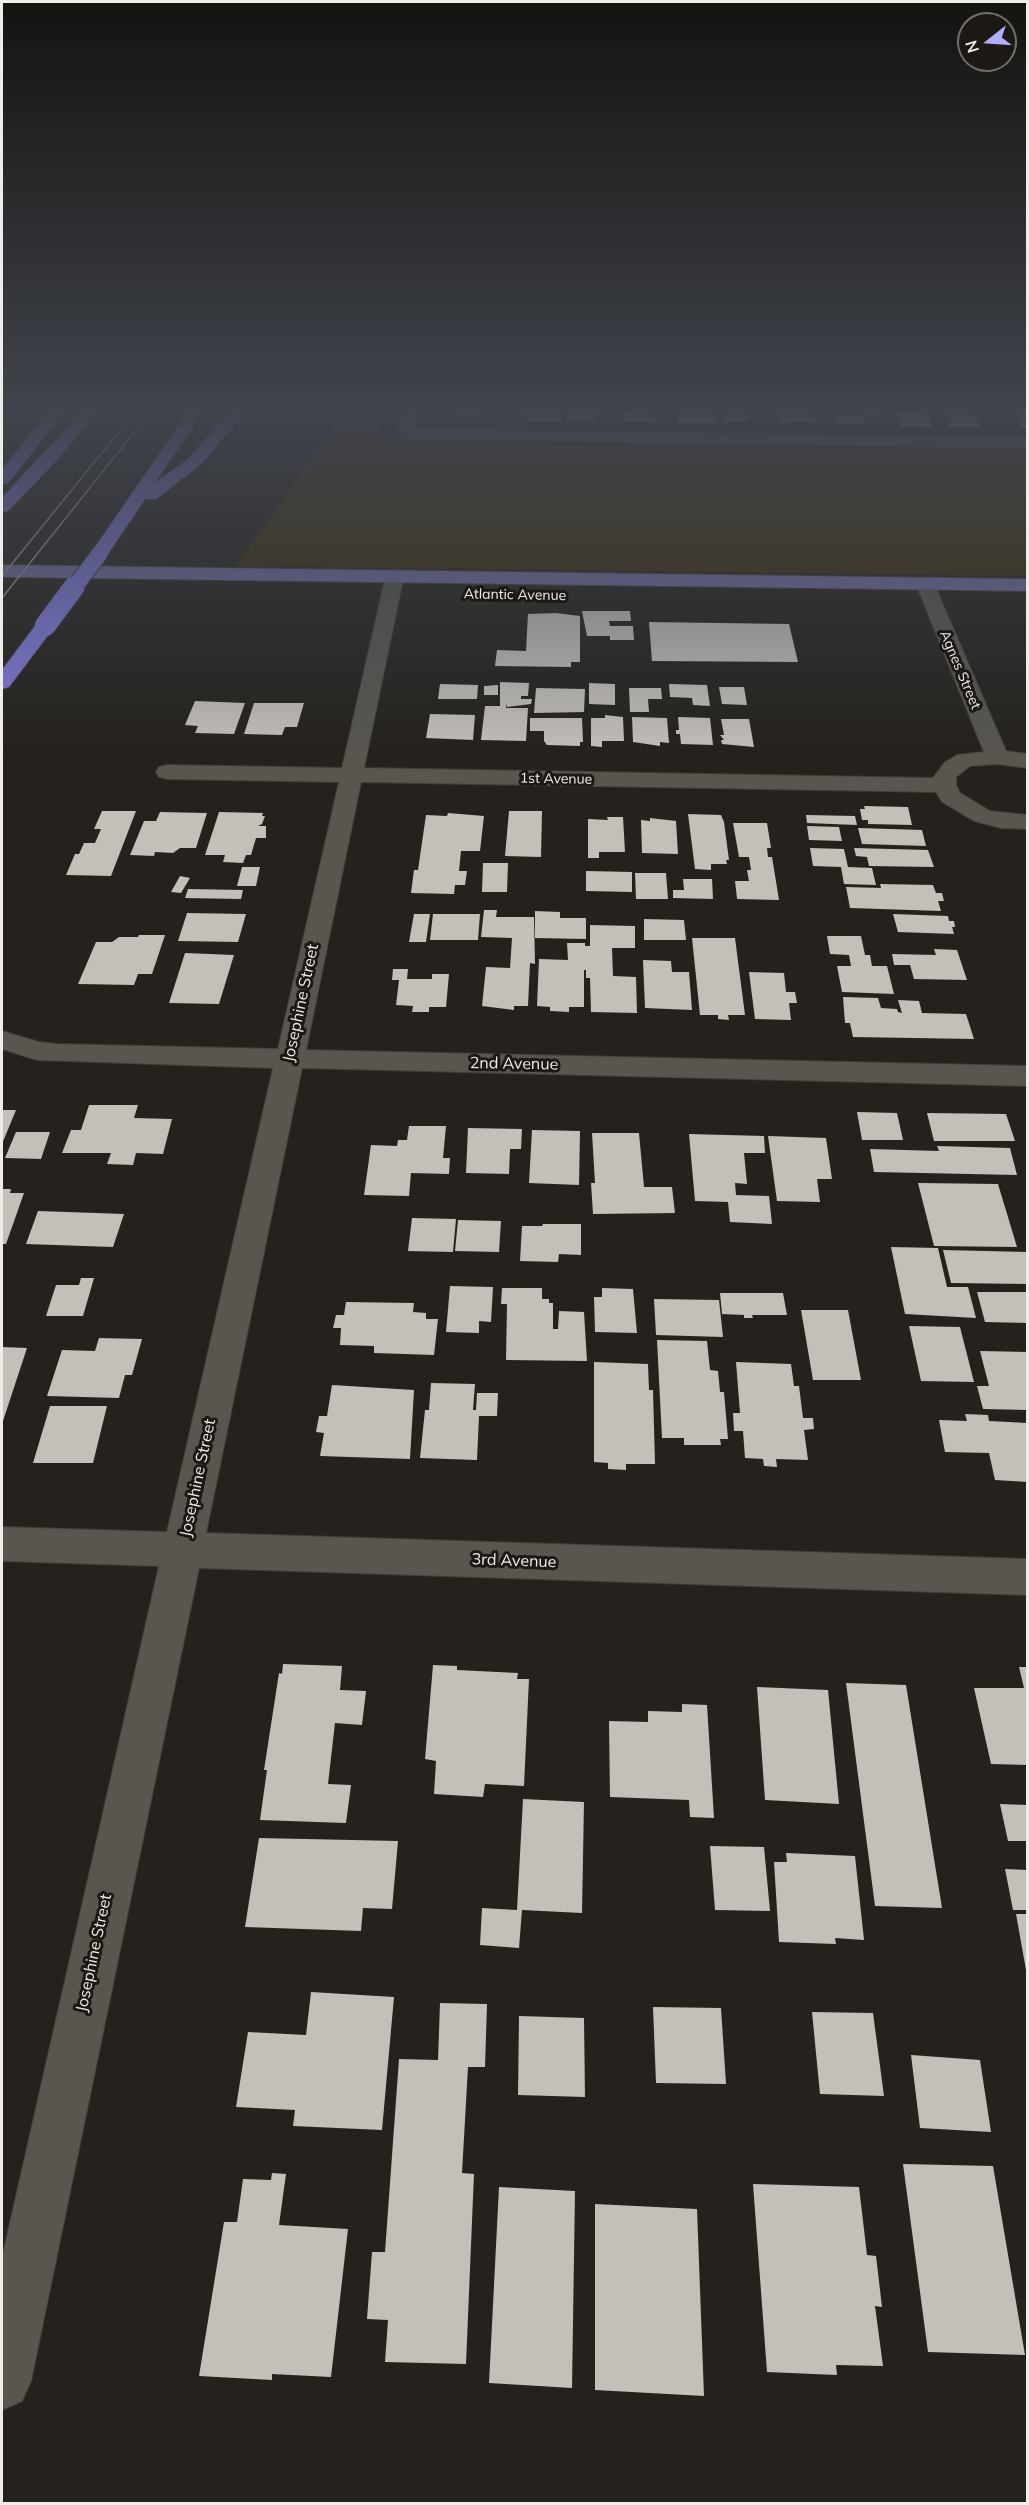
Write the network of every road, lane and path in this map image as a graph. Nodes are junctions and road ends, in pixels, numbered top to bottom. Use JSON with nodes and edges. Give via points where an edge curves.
{"nodes":[{"id":1,"x":121,"y":523,"type":"edge"},
{"id":2,"x":2,"y":571,"type":"edge"},
{"id":3,"x":393,"y":584,"type":"junction"},
{"id":4,"x":1028,"y":585,"type":"edge"},
{"id":5,"x":2,"y":589,"type":"edge"},
{"id":6,"x":928,"y":592,"type":"junction"},
{"id":7,"x":1028,"y":603,"type":"edge"},
{"id":8,"x":2,"y":683,"type":"edge"},
{"id":9,"x":997,"y":757,"type":"junction"},
{"id":10,"x":1028,"y":761,"type":"edge"},
{"id":11,"x":167,"y":772,"type":"dead end"},
{"id":12,"x":351,"y":776,"type":"junction"},
{"id":13,"x":944,"y":785,"type":"junction"},
{"id":14,"x":1025,"y":828,"type":"edge"},
{"id":15,"x":2,"y":1040,"type":"edge"},
{"id":16,"x":289,"y":1059,"type":"junction"},
{"id":17,"x":1028,"y":1076,"type":"edge"},
{"id":18,"x":2,"y":1544,"type":"edge"},
{"id":19,"x":183,"y":1550,"type":"junction"},
{"id":20,"x":1028,"y":1577,"type":"edge"},
{"id":21,"x":2,"y":2381,"type":"edge"}],
"edges":[{"from":1,"to":8,"type":"highway","bridge":true},
{"from":2,"to":3,"type":"main road","name":"Atlantic Avenue"},
{"from":3,"to":5,"type":"main road","name":"Atlantic Avenue"},
{"from":3,"to":6,"type":"main road","name":"Atlantic Avenue"},
{"from":3,"to":12,"type":"street","name":"Josephine Street"},
{"from":4,"to":6,"type":"main road","name":"Atlantic Avenue"},
{"from":6,"to":7,"type":"main road","name":"Atlantic Avenue"},
{"from":6,"to":9,"type":"street","name":"Agnes Street"},
{"from":9,"to":10,"type":"street"},
{"from":9,"to":13,"type":"street","via":[[965,760],[945,775]]},
{"from":11,"to":12,"type":"street","name":"1st Avenue"},
{"from":12,"to":13,"type":"street","name":"1st Avenue"},
{"from":12,"to":16,"type":"street","name":"Josephine Street"},
{"from":13,"to":14,"type":"street","via":[[950,797],[964,807]]},
{"from":15,"to":16,"type":"street","name":"2nd Avenue","via":[[56,1053]]},
{"from":16,"to":17,"type":"street","name":"2nd Avenue"},
{"from":16,"to":19,"type":"street","name":"Josephine Street"},
{"from":18,"to":19,"type":"street","name":"3rd Avenue"},
{"from":19,"to":20,"type":"street","name":"3rd Avenue"},
{"from":19,"to":21,"type":"street","name":"Josephine Street"}]}
